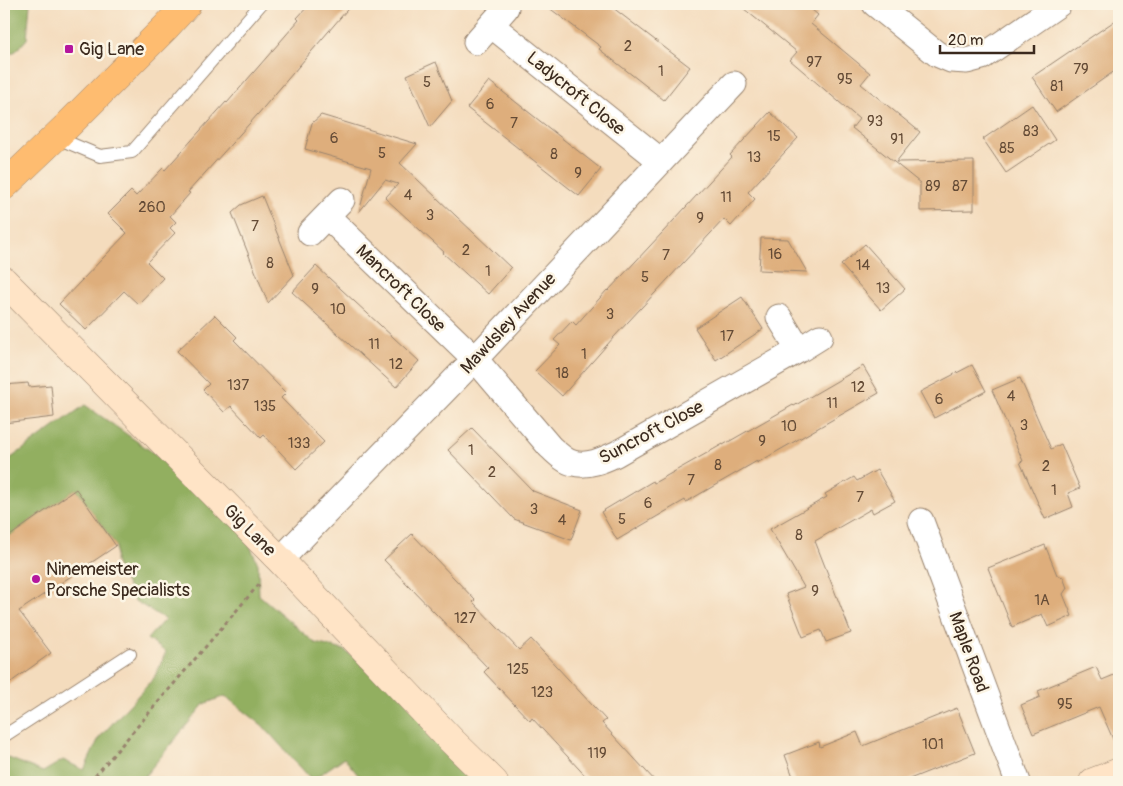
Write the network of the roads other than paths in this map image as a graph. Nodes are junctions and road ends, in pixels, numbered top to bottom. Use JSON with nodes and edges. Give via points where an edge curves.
{"nodes":[{"id":1,"x":187,"y":4,"type":"edge"},
{"id":2,"x":261,"y":4,"type":"edge"},
{"id":3,"x":875,"y":4,"type":"edge"},
{"id":4,"x":1059,"y":4,"type":"edge"},
{"id":5,"x":491,"y":25,"type":"dead end"},
{"id":6,"x":734,"y":84,"type":"dead end"},
{"id":7,"x":55,"y":137,"type":"junction"},
{"id":8,"x":661,"y":161,"type":"junction"},
{"id":9,"x":4,"y":186,"type":"edge"},
{"id":10,"x":326,"y":216,"type":"dead end"},
{"id":11,"x":4,"y":281,"type":"edge"},
{"id":12,"x":779,"y":317,"type":"dead end"},
{"id":13,"x":820,"y":337,"type":"dead end"},
{"id":14,"x":799,"y":350,"type":"junction"},
{"id":15,"x":475,"y":359,"type":"junction"},
{"id":16,"x":921,"y":521,"type":"dead end"},
{"id":17,"x":280,"y":560,"type":"junction"},
{"id":18,"x":130,"y":654,"type":"dead end"},
{"id":19,"x":4,"y":736,"type":"edge"},
{"id":20,"x":1119,"y":772,"type":"edge"},
{"id":21,"x":494,"y":782,"type":"edge"},
{"id":22,"x":1018,"y":782,"type":"edge"},
{"id":23,"x":1093,"y":782,"type":"edge"}],
"edges":[{"from":1,"to":7,"type":"main road"},
{"from":2,"to":7,"type":"lane","via":[[132,152],[100,156]]},
{"from":3,"to":4,"type":"street","via":[[937,54],[967,62],[982,57]]},
{"from":5,"to":8,"type":"street","name":"Ladycroft Close"},
{"from":6,"to":8,"type":"street","name":"Mawdsley Avenue"},
{"from":7,"to":9,"type":"main road"},
{"from":8,"to":15,"type":"street","name":"Mawdsley Avenue"},
{"from":10,"to":15,"type":"street","name":"Mancroft Close"},
{"from":11,"to":17,"type":"street","name":"Gig Lane"},
{"from":12,"to":14,"type":"street"},
{"from":13,"to":14,"type":"street","name":"Suncroft Close"},
{"from":14,"to":15,"type":"street","name":"Suncroft Close","via":[[616,454],[585,464],[572,463],[550,447]]},
{"from":15,"to":17,"type":"street","name":"Mawdsley Avenue"},
{"from":16,"to":22,"type":"street","name":"Maple Road"},
{"from":17,"to":21,"type":"street","name":"Gig Lane"},
{"from":18,"to":19,"type":"lane"},
{"from":20,"to":23,"type":"street"}]}
